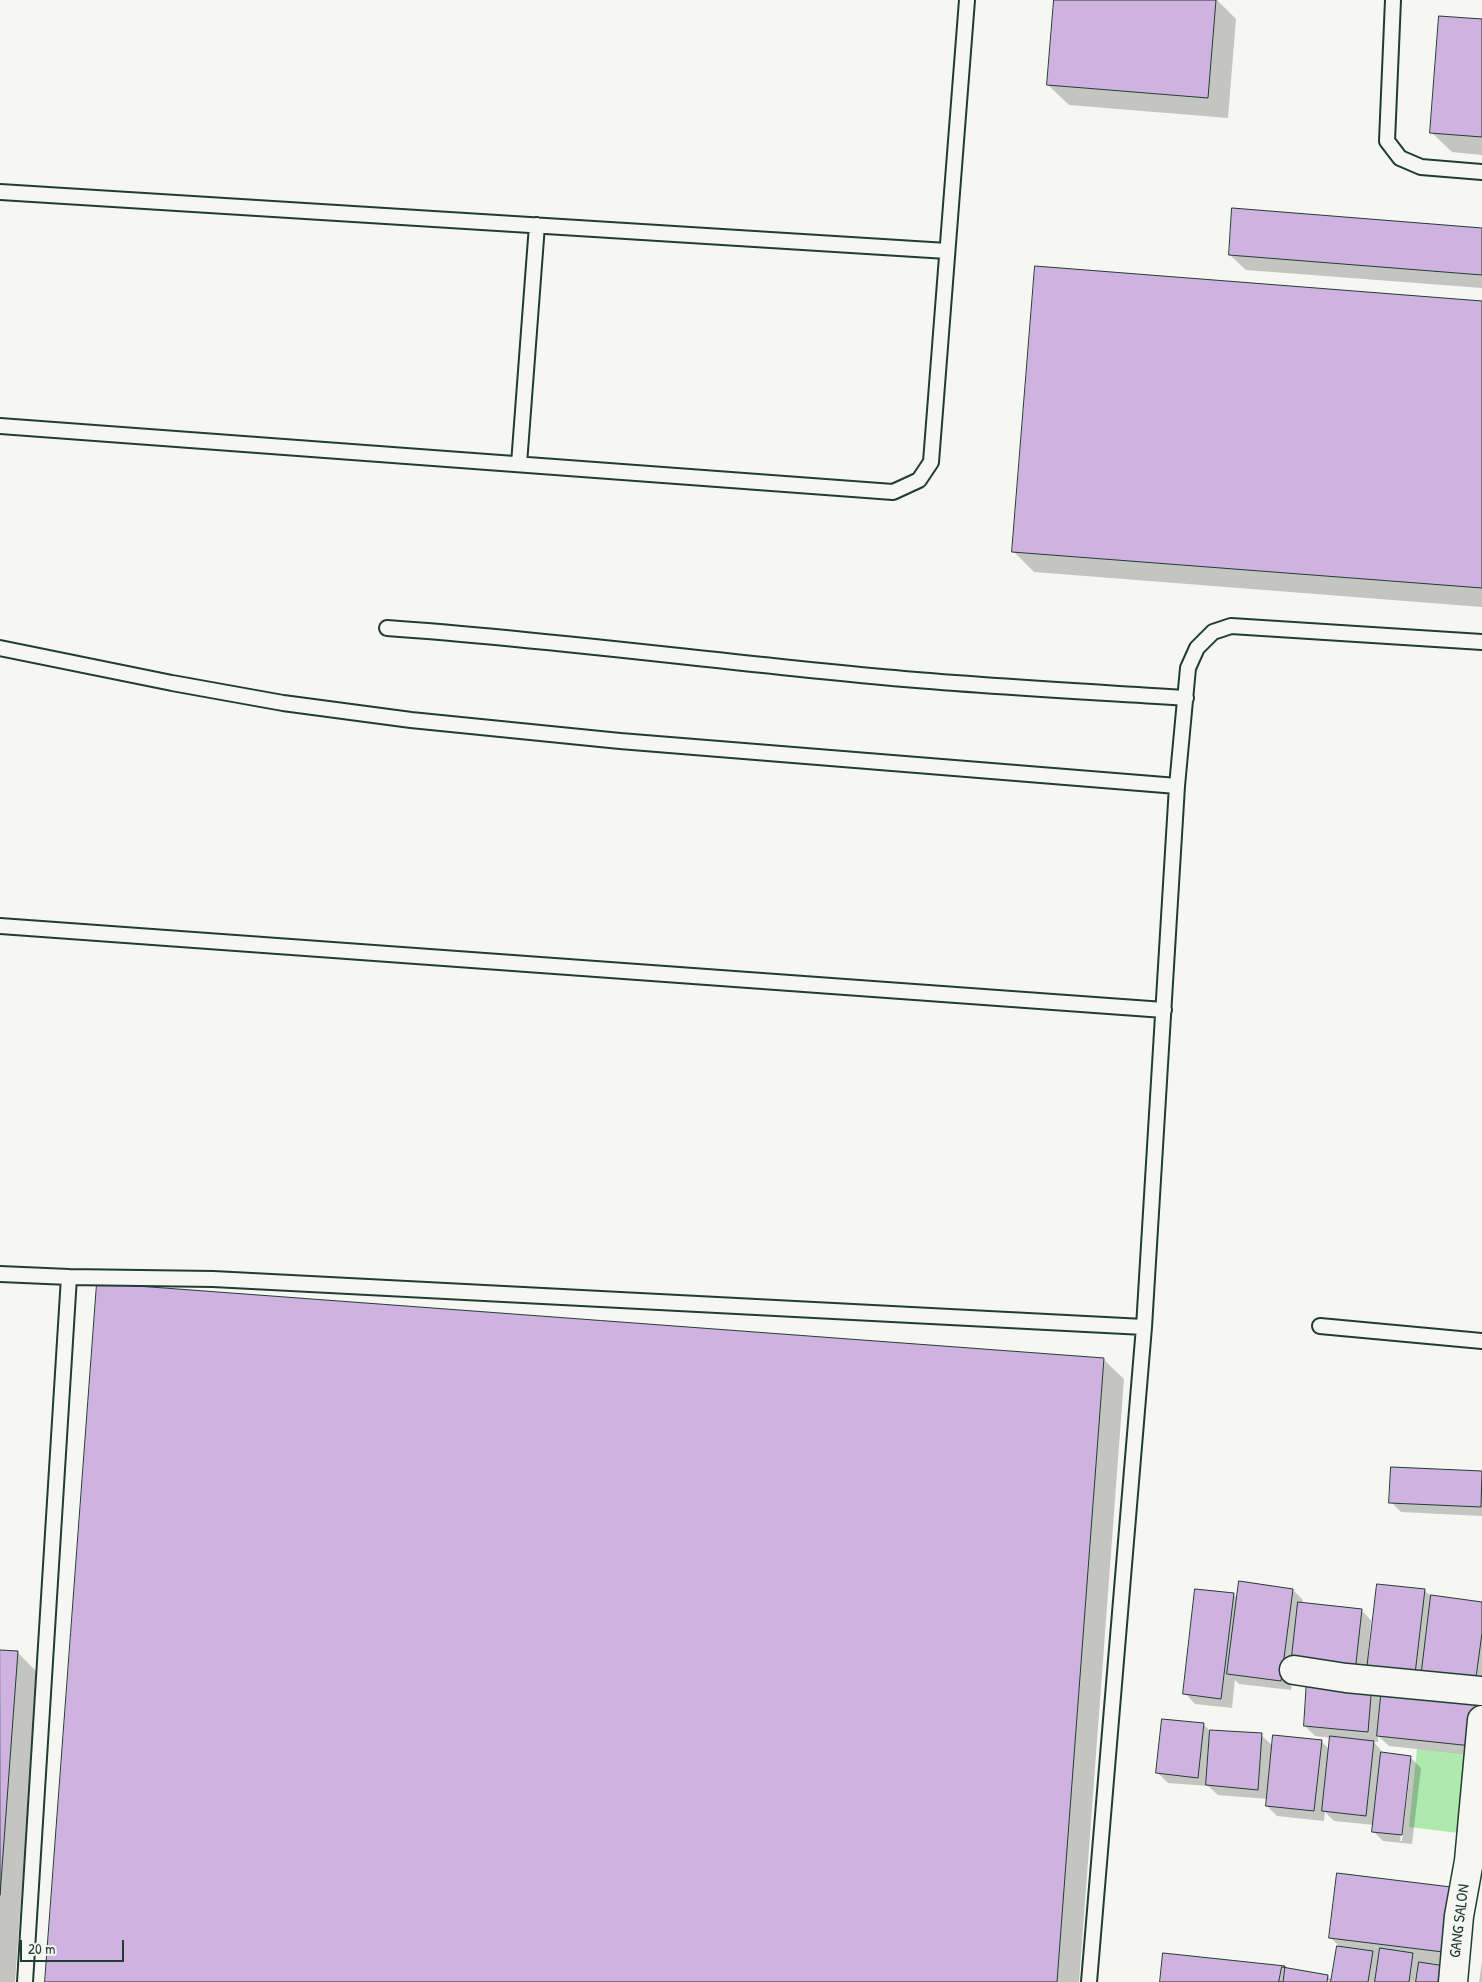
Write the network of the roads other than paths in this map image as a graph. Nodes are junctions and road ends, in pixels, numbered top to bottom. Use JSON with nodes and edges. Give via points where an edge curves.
{"nodes":[{"id":1,"x":968,"y":0,"type":"edge"},
{"id":2,"x":1393,"y":0,"type":"edge"},
{"id":3,"x":1482,"y":172,"type":"edge"},
{"id":4,"x":0,"y":192,"type":"edge"},
{"id":5,"x":537,"y":225,"type":"junction"},
{"id":6,"x":946,"y":251,"type":"junction"},
{"id":7,"x":0,"y":426,"type":"edge"},
{"id":8,"x":519,"y":464,"type":"junction"},
{"id":9,"x":387,"y":628,"type":"dead end"},
{"id":10,"x":1482,"y":642,"type":"edge"},
{"id":11,"x":0,"y":648,"type":"edge"},
{"id":12,"x":1186,"y":698,"type":"junction"},
{"id":13,"x":1177,"y":786,"type":"junction"},
{"id":14,"x":0,"y":926,"type":"edge"},
{"id":15,"x":1164,"y":1010,"type":"junction"},
{"id":16,"x":0,"y":1274,"type":"edge"},
{"id":17,"x":70,"y":1277,"type":"junction"},
{"id":18,"x":1320,"y":1326,"type":"dead end"},
{"id":19,"x":1144,"y":1327,"type":"junction"},
{"id":20,"x":1482,"y":1341,"type":"edge"},
{"id":21,"x":1294,"y":1670,"type":"dead end"},
{"id":22,"x":1482,"y":1691,"type":"edge"},
{"id":23,"x":1482,"y":1720,"type":"edge"},
{"id":24,"x":1475,"y":1861,"type":"edge"},
{"id":25,"x":25,"y":1982,"type":"edge"},
{"id":26,"x":1089,"y":1982,"type":"edge"},
{"id":27,"x":1453,"y":1982,"type":"edge"}],
"edges":[{"from":1,"to":6,"type":"lane"},
{"from":2,"to":3,"type":"lane","via":[[1387,141],[1400,158],[1421,167]]},
{"from":4,"to":5,"type":"lane"},
{"from":5,"to":6,"type":"lane"},
{"from":5,"to":8,"type":"lane"},
{"from":6,"to":8,"type":"lane","via":[[931,462],[919,480],[893,492]]},
{"from":7,"to":8,"type":"lane"},
{"from":9,"to":12,"type":"lane","via":[[906,679]]},
{"from":10,"to":12,"type":"lane","via":[[1231,626],[1213,632],[1197,648],[1188,668]]},
{"from":11,"to":13,"type":"lane","via":[[190,687],[411,720],[620,742]]},
{"from":12,"to":13,"type":"lane"},
{"from":13,"to":15,"type":"lane"},
{"from":14,"to":15,"type":"lane"},
{"from":15,"to":19,"type":"lane"},
{"from":16,"to":17,"type":"lane"},
{"from":17,"to":19,"type":"lane","via":[[213,1279]]},
{"from":17,"to":25,"type":"lane"},
{"from":18,"to":20,"type":"lane"},
{"from":19,"to":26,"type":"lane"},
{"from":21,"to":22,"type":"street"},
{"from":23,"to":24,"type":"street","name":"GANG SALON"},
{"from":24,"to":27,"type":"street","name":"GANG SALON","via":[[1459,1916]]}]}
